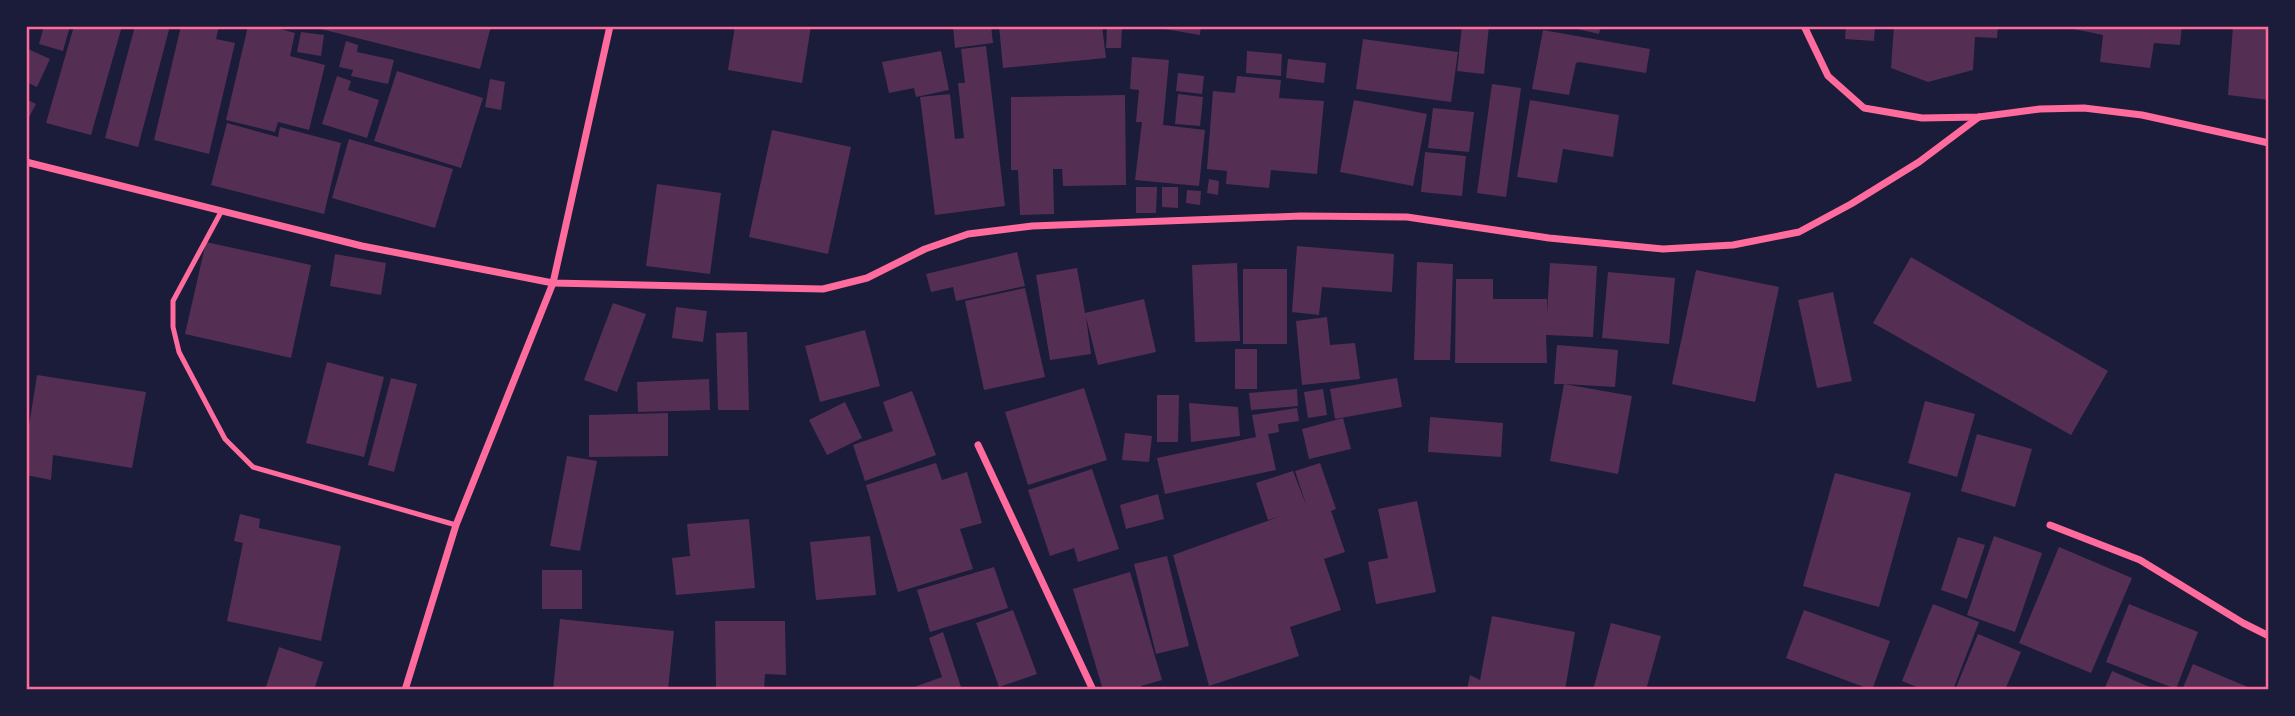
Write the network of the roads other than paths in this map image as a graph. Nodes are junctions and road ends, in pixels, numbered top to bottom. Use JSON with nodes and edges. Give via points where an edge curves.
{"nodes":[{"id":1,"x":610,"y":26,"type":"edge"},
{"id":2,"x":1804,"y":26,"type":"edge"},
{"id":3,"x":1979,"y":117,"type":"junction"},
{"id":4,"x":2269,"y":143,"type":"edge"},
{"id":5,"x":26,"y":162,"type":"edge"},
{"id":6,"x":221,"y":212,"type":"junction"},
{"id":7,"x":553,"y":283,"type":"junction"},
{"id":8,"x":978,"y":445,"type":"dead end"},
{"id":9,"x":456,"y":525,"type":"junction"},
{"id":10,"x":2050,"y":525,"type":"dead end"},
{"id":11,"x":2269,"y":636,"type":"edge"},
{"id":12,"x":405,"y":690,"type":"edge"},
{"id":13,"x":1093,"y":690,"type":"edge"}],
"edges":[{"from":1,"to":7,"type":"street"},
{"from":2,"to":3,"type":"street","via":[[1828,76],[1864,108],[1922,118]]},
{"from":3,"to":4,"type":"street","via":[[2084,108],[2142,115]]},
{"from":3,"to":7,"type":"street","via":[[1919,162],[1799,232],[1732,245],[1663,249],[1407,217],[1221,218],[1032,226],[968,234],[867,278],[823,289]]},
{"from":5,"to":6,"type":"street"},
{"from":6,"to":7,"type":"street","via":[[362,246]]},
{"from":6,"to":9,"type":"lane","via":[[173,301],[173,327],[179,352],[225,439],[253,467]]},
{"from":7,"to":9,"type":"street"},
{"from":8,"to":13,"type":"street"},
{"from":9,"to":12,"type":"street"},
{"from":10,"to":11,"type":"street","via":[[2140,560]]}]}
